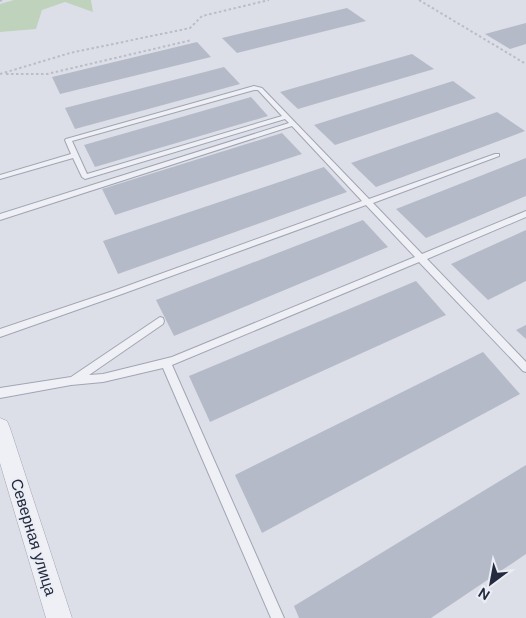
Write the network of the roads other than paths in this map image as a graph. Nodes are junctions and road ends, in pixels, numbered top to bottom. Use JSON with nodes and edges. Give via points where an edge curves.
{"nodes":[{"id":1,"x":286,"y":117,"type":"junction"},
{"id":2,"x":293,"y":124,"type":"junction"},
{"id":3,"x":75,"y":155,"type":"junction"},
{"id":4,"x":497,"y":155,"type":"dead end"},
{"id":5,"x":0,"y":177,"type":"edge"},
{"id":6,"x":365,"y":202,"type":"junction"},
{"id":7,"x":526,"y":214,"type":"edge"},
{"id":8,"x":0,"y":218,"type":"edge"},
{"id":9,"x":421,"y":259,"type":"junction"},
{"id":10,"x":160,"y":321,"type":"dead end"},
{"id":11,"x":0,"y":333,"type":"edge"},
{"id":12,"x":166,"y":363,"type":"junction"},
{"id":13,"x":526,"y":368,"type":"edge"},
{"id":14,"x":71,"y":381,"type":"junction"},
{"id":15,"x":0,"y":393,"type":"edge"},
{"id":16,"x":0,"y":428,"type":"edge"},
{"id":17,"x":58,"y":618,"type":"edge"},
{"id":18,"x":278,"y":618,"type":"edge"}],
"edges":[{"from":1,"to":2,"type":"lane"},
{"from":1,"to":3,"type":"lane","via":[[85,177]]},
{"from":1,"to":3,"type":"lane","via":[[260,90],[254,88],[68,140]]},
{"from":2,"to":6,"type":"lane"},
{"from":2,"to":8,"type":"lane"},
{"from":3,"to":5,"type":"lane"},
{"from":4,"to":6,"type":"lane"},
{"from":6,"to":9,"type":"lane"},
{"from":6,"to":11,"type":"lane"},
{"from":7,"to":9,"type":"lane"},
{"from":9,"to":12,"type":"lane"},
{"from":9,"to":13,"type":"lane"},
{"from":10,"to":14,"type":"lane"},
{"from":12,"to":14,"type":"lane","via":[[103,378]]},
{"from":12,"to":18,"type":"lane"},
{"from":14,"to":15,"type":"lane"},
{"from":16,"to":17,"type":"street","name":"Северная улица"}]}
